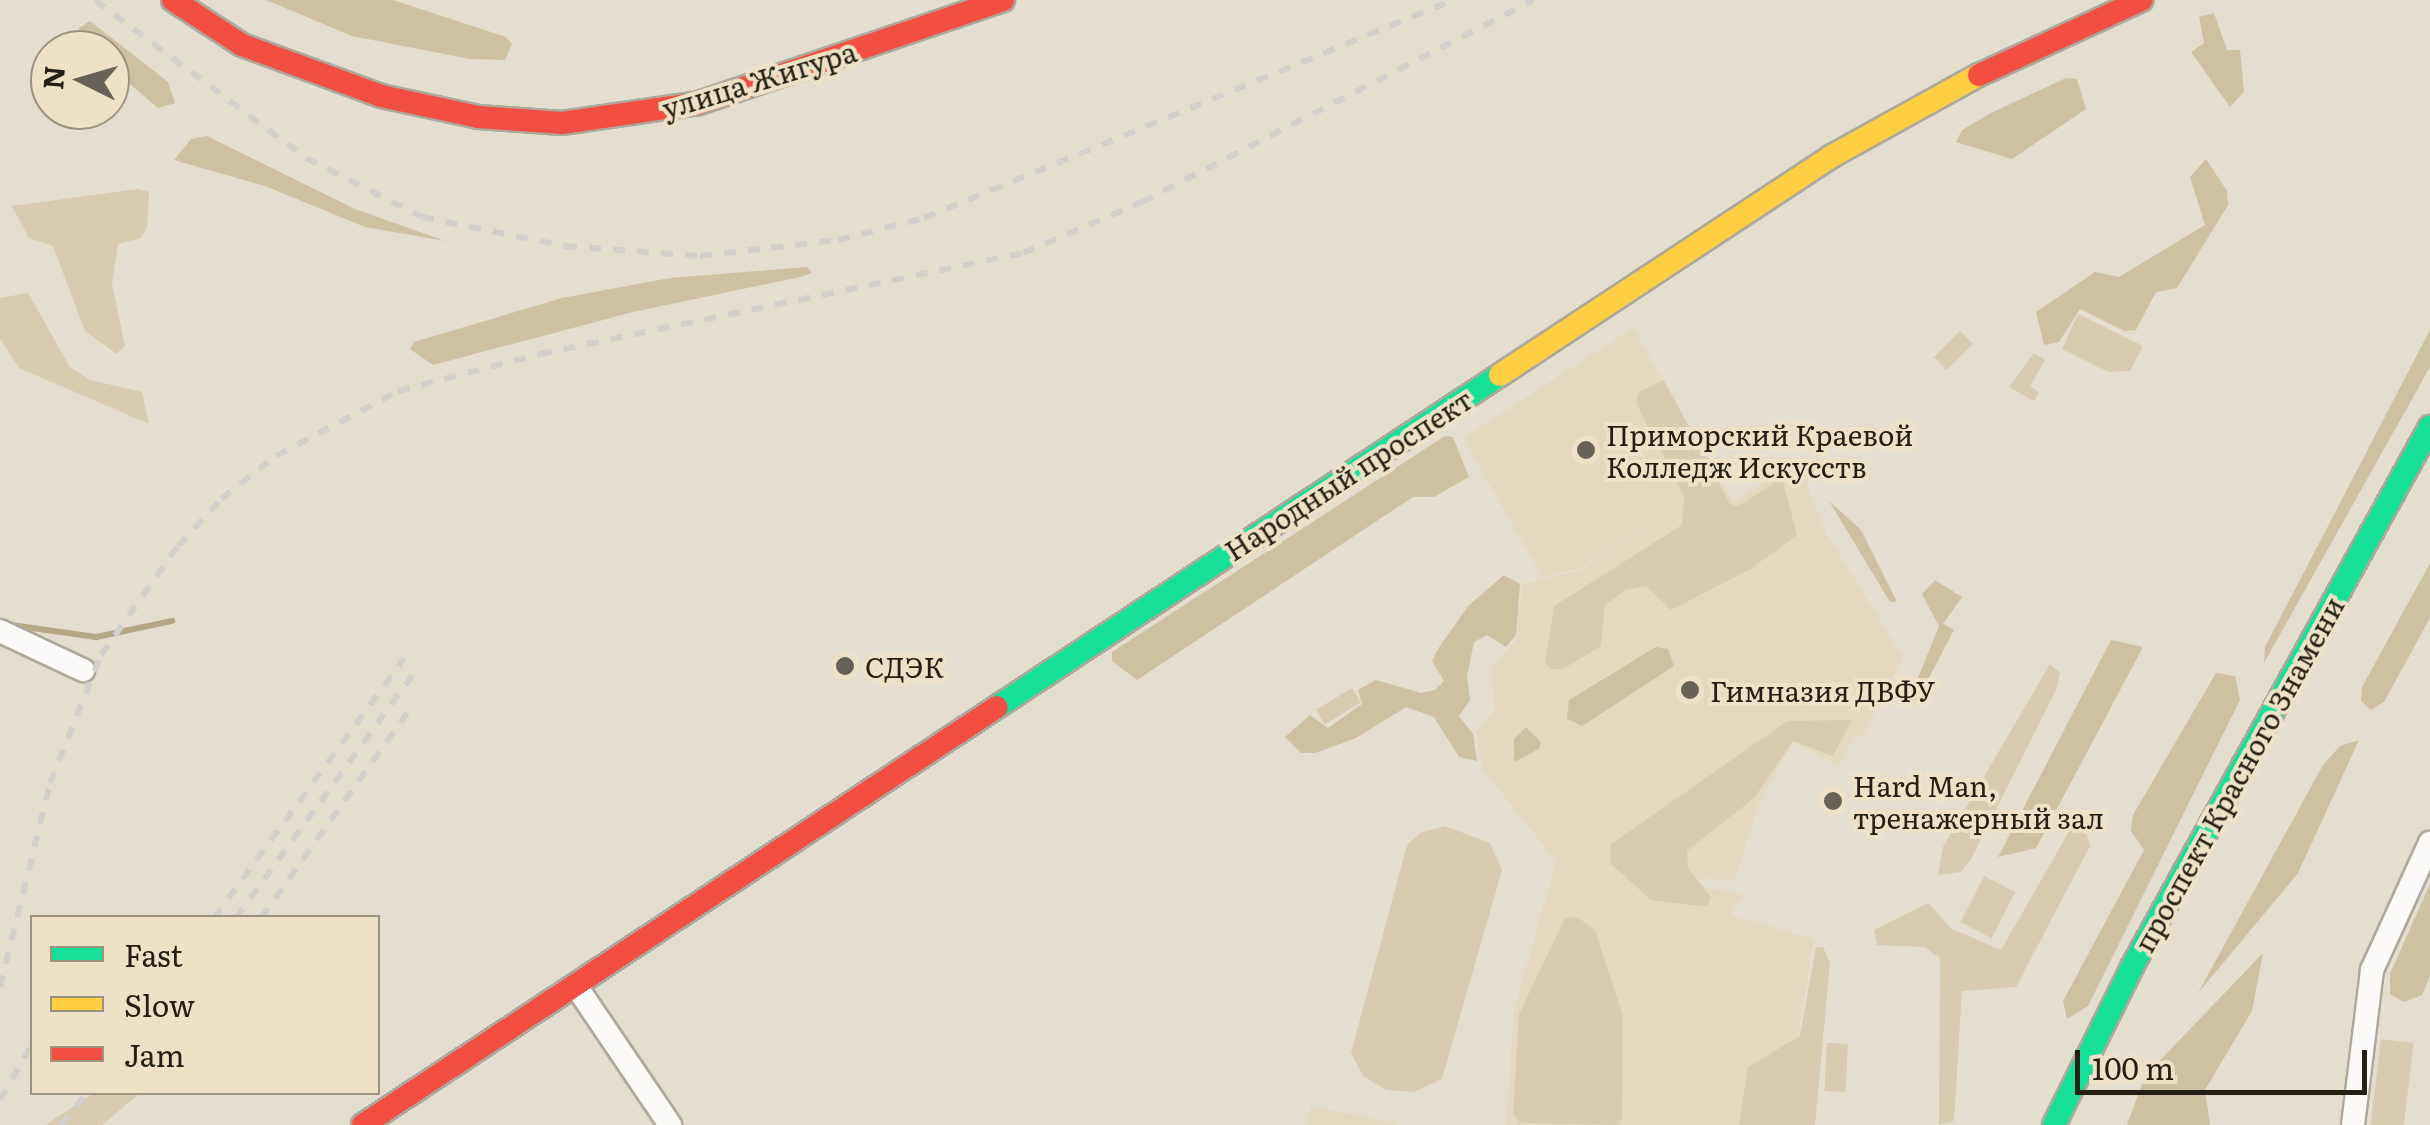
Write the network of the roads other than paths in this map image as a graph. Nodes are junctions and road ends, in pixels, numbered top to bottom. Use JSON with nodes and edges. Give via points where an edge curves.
{"nodes":[{"id":1,"x":173,"y":0,"type":"edge"},
{"id":2,"x":1003,"y":0,"type":"edge"},
{"id":3,"x":2141,"y":0,"type":"edge"},
{"id":4,"x":2430,"y":427,"type":"edge"},
{"id":5,"x":0,"y":631,"type":"edge"},
{"id":6,"x":83,"y":670,"type":"dead end"},
{"id":7,"x":2430,"y":843,"type":"edge"},
{"id":8,"x":576,"y":986,"type":"junction"},
{"id":9,"x":363,"y":1125,"type":"edge"},
{"id":10,"x":670,"y":1125,"type":"edge"},
{"id":11,"x":2054,"y":1125,"type":"edge"},
{"id":12,"x":2353,"y":1125,"type":"edge"}],
"edges":[{"from":1,"to":2,"type":"main road","name":"улица Жигура","via":[[242,45],[381,96],[479,117],[562,122],[699,103]]},
{"from":3,"to":8,"type":"main road","name":"Народный проспект","via":[[1992,67],[1832,156]]},
{"from":4,"to":11,"type":"main road","name":"проспект Красного Знамени","via":[[2142,950]]},
{"from":5,"to":6,"type":"street"},
{"from":7,"to":12,"type":"street","via":[[2372,970]]},
{"from":8,"to":9,"type":"main road","name":"Народный проспект"},
{"from":8,"to":10,"type":"street"}]}
